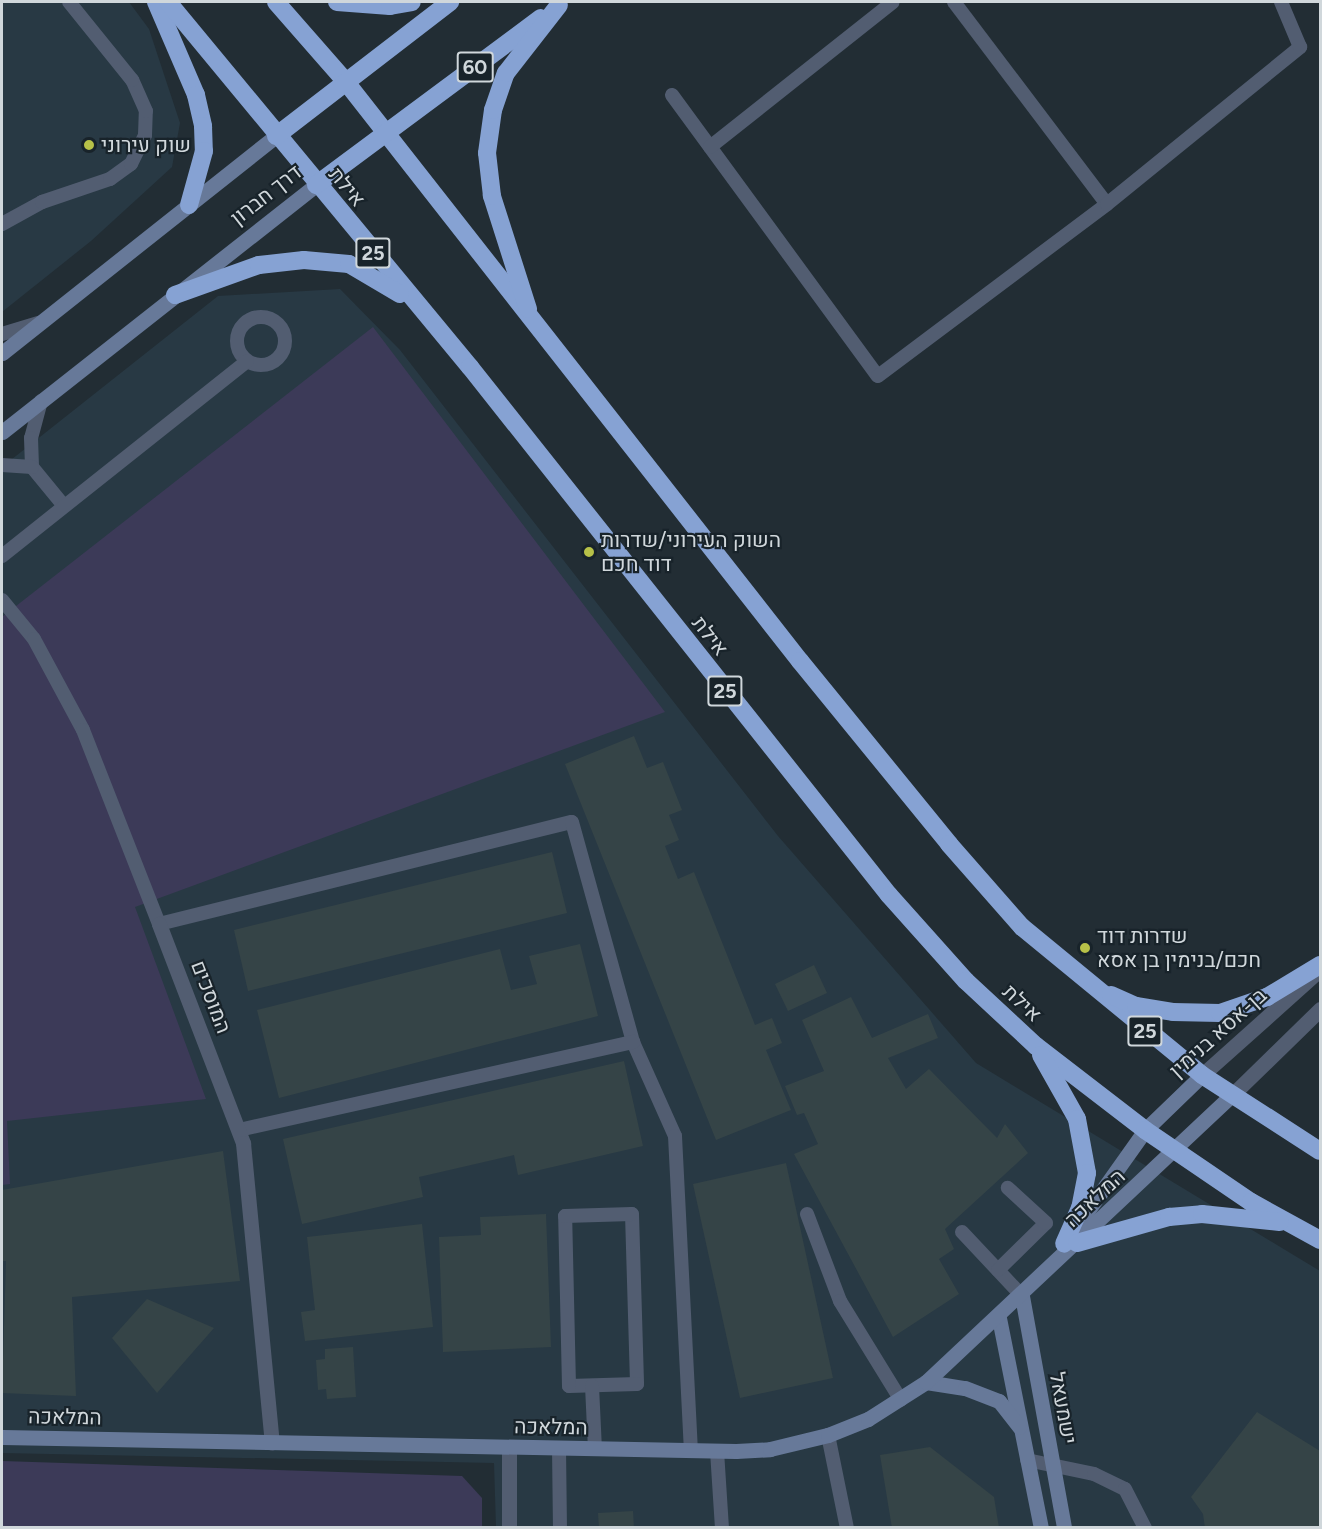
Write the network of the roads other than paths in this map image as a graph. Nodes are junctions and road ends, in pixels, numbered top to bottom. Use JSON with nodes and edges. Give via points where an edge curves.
{"nodes":[{"id":1,"x":69,"y":2,"type":"edge"},
{"id":2,"x":156,"y":2,"type":"edge"},
{"id":3,"x":168,"y":2,"type":"edge"},
{"id":4,"x":276,"y":2,"type":"edge"},
{"id":5,"x":337,"y":2,"type":"edge"},
{"id":6,"x":412,"y":2,"type":"edge"},
{"id":7,"x":450,"y":2,"type":"edge"},
{"id":8,"x":893,"y":2,"type":"edge"},
{"id":9,"x":954,"y":2,"type":"edge"},
{"id":10,"x":1281,"y":2,"type":"edge"},
{"id":11,"x":561,"y":3,"type":"edge"},
{"id":12,"x":346,"y":82,"type":"junction"},
{"id":13,"x":672,"y":95,"type":"dead end"},
{"id":14,"x":385,"y":133,"type":"junction"},
{"id":15,"x":276,"y":136,"type":"junction"},
{"id":16,"x":710,"y":147,"type":"junction"},
{"id":17,"x":316,"y":185,"type":"junction"},
{"id":18,"x":1107,"y":204,"type":"junction"},
{"id":19,"x":189,"y":205,"type":"junction"},
{"id":20,"x":2,"y":224,"type":"edge"},
{"id":21,"x":176,"y":295,"type":"junction"},
{"id":22,"x":531,"y":320,"type":"junction"},
{"id":23,"x":431,"y":322,"type":"junction"},
{"id":24,"x":40,"y":323,"type":"junction"},
{"id":25,"x":2,"y":334,"type":"edge"},
{"id":26,"x":2,"y":352,"type":"edge"},
{"id":27,"x":247,"y":361,"type":"dead end"},
{"id":28,"x":41,"y":401,"type":"junction"},
{"id":29,"x":2,"y":432,"type":"edge"},
{"id":30,"x":2,"y":465,"type":"edge"},
{"id":31,"x":32,"y":467,"type":"junction"},
{"id":32,"x":63,"y":506,"type":"junction"},
{"id":33,"x":2,"y":556,"type":"edge"},
{"id":34,"x":2,"y":600,"type":"edge"},
{"id":35,"x":159,"y":924,"type":"junction"},
{"id":36,"x":1320,"y":967,"type":"edge"},
{"id":37,"x":1090,"y":986,"type":"junction"},
{"id":38,"x":1320,"y":1009,"type":"edge"},
{"id":39,"x":633,"y":1042,"type":"junction"},
{"id":40,"x":1035,"y":1046,"type":"junction"},
{"id":41,"x":1202,"y":1075,"type":"junction"},
{"id":42,"x":1232,"y":1095,"type":"junction"},
{"id":43,"x":239,"y":1130,"type":"junction"},
{"id":44,"x":1145,"y":1130,"type":"junction"},
{"id":45,"x":1320,"y":1151,"type":"edge"},
{"id":46,"x":1175,"y":1152,"type":"junction"},
{"id":47,"x":1008,"y":1188,"type":"dead end"},
{"id":48,"x":807,"y":1214,"type":"dead end"},
{"id":49,"x":1291,"y":1223,"type":"junction"},
{"id":50,"x":962,"y":1233,"type":"dead end"},
{"id":51,"x":1320,"y":1240,"type":"edge"},
{"id":52,"x":1071,"y":1244,"type":"junction"},
{"id":53,"x":998,"y":1270,"type":"junction"},
{"id":54,"x":1022,"y":1296,"type":"junction"},
{"id":55,"x":999,"y":1318,"type":"junction"},
{"id":56,"x":926,"y":1382,"type":"junction"},
{"id":57,"x":592,"y":1386,"type":"junction"},
{"id":58,"x":901,"y":1401,"type":"junction"},
{"id":59,"x":1022,"y":1430,"type":"junction"},
{"id":60,"x":828,"y":1435,"type":"junction"},
{"id":61,"x":2,"y":1437,"type":"edge"},
{"id":62,"x":272,"y":1443,"type":"junction"},
{"id":63,"x":509,"y":1447,"type":"junction"},
{"id":64,"x":559,"y":1448,"type":"junction"},
{"id":65,"x":595,"y":1449,"type":"junction"},
{"id":66,"x":691,"y":1451,"type":"junction"},
{"id":67,"x":717,"y":1451,"type":"junction"},
{"id":68,"x":1028,"y":1460,"type":"junction"},
{"id":69,"x":1052,"y":1466,"type":"junction"},
{"id":70,"x":509,"y":1527,"type":"edge"},
{"id":71,"x":560,"y":1527,"type":"edge"},
{"id":72,"x":722,"y":1527,"type":"edge"},
{"id":73,"x":847,"y":1527,"type":"edge"},
{"id":74,"x":1041,"y":1527,"type":"edge"},
{"id":75,"x":1064,"y":1527,"type":"edge"},
{"id":76,"x":1145,"y":1527,"type":"edge"}],
"edges":[{"from":1,"to":20,"type":"lane","via":[[132,80],[146,111],[145,135],[131,164],[110,179],[42,202]]},
{"from":2,"to":19,"type":"highway","via":[[196,95],[203,126],[204,151]]},
{"from":3,"to":15,"type":"highway","name":"אילת","number":"25"},
{"from":4,"to":12,"type":"highway","number":"25"},
{"from":5,"to":6,"type":"highway","via":[[390,6]]},
{"from":7,"to":12,"type":"highway","name":"דרך חברון"},
{"from":8,"to":16,"type":"lane"},
{"from":9,"to":18,"type":"lane"},
{"from":10,"to":18,"type":"lane","via":[[1300,47]]},
{"from":11,"to":14,"type":"highway","name":"דרך חברון","number":"60"},
{"from":11,"to":22,"type":"highway","via":[[506,73],[493,110],[487,153],[492,196]]},
{"from":12,"to":14,"type":"highway","number":"25"},
{"from":12,"to":15,"type":"highway","name":"דרך חברון"},
{"from":13,"to":16,"type":"lane"},
{"from":14,"to":17,"type":"highway","name":"דרך חברון","number":"60"},
{"from":14,"to":22,"type":"highway","number":"25"},
{"from":15,"to":17,"type":"highway","name":"אילת","number":"25"},
{"from":15,"to":19,"type":"street","name":"דרך חברון"},
{"from":16,"to":18,"type":"lane","via":[[878,376]]},
{"from":17,"to":21,"type":"street","name":"דרך חברון"},
{"from":17,"to":23,"type":"highway","name":"אילת","number":"25"},
{"from":19,"to":24,"type":"street","name":"דרך חברון"},
{"from":21,"to":23,"type":"highway","via":[[259,265],[304,260],[338,263],[391,286]]},
{"from":21,"to":28,"type":"street","name":"דרך חברון"},
{"from":22,"to":37,"type":"highway","number":"25","via":[[949,844],[1022,927]]},
{"from":23,"to":40,"type":"highway","name":"אילת","number":"25","via":[[889,895],[966,981]]},
{"from":24,"to":25,"type":"lane"},
{"from":24,"to":26,"type":"street","name":"דרך חברון"},
{"from":27,"to":32,"type":"lane"},
{"from":28,"to":29,"type":"street","name":"דרך חברון"},
{"from":28,"to":31,"type":"lane","via":[[31,438]]},
{"from":30,"to":31,"type":"lane"},
{"from":31,"to":32,"type":"lane"},
{"from":32,"to":33,"type":"lane"},
{"from":34,"to":35,"type":"lane","name":"המוסכים","via":[[34,639],[82,730]]},
{"from":35,"to":39,"type":"lane","via":[[572,822]]},
{"from":35,"to":43,"type":"street","name":"המוסכים"},
{"from":36,"to":37,"type":"highway","via":[[1267,997],[1220,1013],[1136,1006]]},
{"from":36,"to":41,"type":"street","name":"בן-אסא בנימין"},
{"from":37,"to":41,"type":"highway","number":"25"},
{"from":38,"to":42,"type":"street"},
{"from":39,"to":43,"type":"lane"},
{"from":39,"to":66,"type":"lane","via":[[675,1136]]},
{"from":40,"to":44,"type":"highway","name":"אילת","number":"25"},
{"from":40,"to":52,"type":"highway","via":[[1077,1119],[1083,1148],[1084,1190]]},
{"from":41,"to":42,"type":"highway","number":"25"},
{"from":41,"to":44,"type":"street","name":"בן-אסא בנימין"},
{"from":42,"to":45,"type":"highway","number":"25"},
{"from":42,"to":46,"type":"street"},
{"from":43,"to":62,"type":"street","name":"המוסכים","via":[[247,1166]]},
{"from":44,"to":46,"type":"highway","name":"אילת","number":"25"},
{"from":44,"to":52,"type":"street","name":"המלאכה"},
{"from":46,"to":49,"type":"highway","name":"אילת","number":"25"},
{"from":46,"to":52,"type":"street","name":"המלאכה"},
{"from":47,"to":53,"type":"lane","via":[[1046,1224]]},
{"from":48,"to":58,"type":"lane","via":[[840,1301]]},
{"from":49,"to":51,"type":"highway","name":"אילת","number":"25"},
{"from":49,"to":52,"type":"highway","via":[[1202,1214],[1123,1227]]},
{"from":50,"to":53,"type":"lane"},
{"from":52,"to":54,"type":"street","name":"המלאכה"},
{"from":53,"to":54,"type":"lane"},
{"from":54,"to":55,"type":"street","name":"המלאכה"},
{"from":54,"to":69,"type":"street","name":"ישמעאל"},
{"from":55,"to":56,"type":"street","name":"המלאכה"},
{"from":55,"to":59,"type":"street"},
{"from":56,"to":58,"type":"street","name":"המלאכה"},
{"from":56,"to":59,"type":"street","via":[[965,1388],[999,1401]]},
{"from":57,"to":57,"type":"lane","via":[[637,1384],[632,1214],[565,1216],[570,1386]]},
{"from":57,"to":65,"type":"lane"},
{"from":58,"to":60,"type":"street","name":"המלאכה"},
{"from":59,"to":68,"type":"street"},
{"from":60,"to":67,"type":"street","name":"המלאכה","via":[[770,1449]]},
{"from":60,"to":73,"type":"lane"},
{"from":61,"to":62,"type":"street","name":"המלאכה"},
{"from":62,"to":63,"type":"street","name":"המלאכה"},
{"from":63,"to":64,"type":"street","name":"המלאכה"},
{"from":63,"to":70,"type":"street"},
{"from":64,"to":65,"type":"street","name":"המלאכה"},
{"from":64,"to":71,"type":"lane"},
{"from":65,"to":66,"type":"street","name":"המלאכה"},
{"from":66,"to":67,"type":"street","name":"המלאכה"},
{"from":67,"to":72,"type":"lane"},
{"from":68,"to":69,"type":"lane"},
{"from":68,"to":74,"type":"street"},
{"from":69,"to":75,"type":"street","name":"ישמעאל"},
{"from":69,"to":76,"type":"lane","via":[[1094,1474],[1125,1489]]}]}
